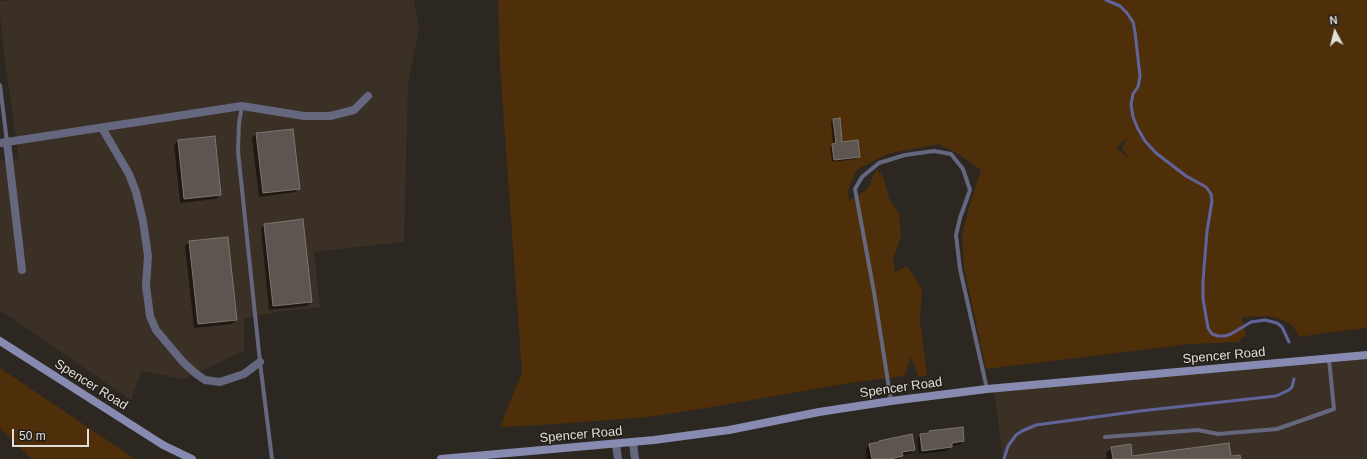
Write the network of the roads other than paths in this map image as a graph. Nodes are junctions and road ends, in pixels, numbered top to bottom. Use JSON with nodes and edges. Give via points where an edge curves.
{"nodes":[{"id":1,"x":0,"y":85,"type":"edge"},
{"id":2,"x":0,"y":96,"type":"edge"},
{"id":3,"x":368,"y":96,"type":"dead end"},
{"id":4,"x":242,"y":106,"type":"junction"},
{"id":5,"x":102,"y":128,"type":"junction"},
{"id":6,"x":4,"y":143,"type":"edge"},
{"id":7,"x":22,"y":270,"type":"dead end"},
{"id":8,"x":0,"y":341,"type":"edge"},
{"id":9,"x":1367,"y":355,"type":"edge"},
{"id":10,"x":1329,"y":359,"type":"junction"},
{"id":11,"x":260,"y":362,"type":"junction"},
{"id":12,"x":987,"y":389,"type":"junction"},
{"id":13,"x":891,"y":401,"type":"junction"},
{"id":14,"x":1105,"y":437,"type":"dead end"},
{"id":15,"x":633,"y":442,"type":"junction"},
{"id":16,"x":616,"y":444,"type":"junction"},
{"id":17,"x":192,"y":459,"type":"edge"},
{"id":18,"x":272,"y":459,"type":"edge"},
{"id":19,"x":440,"y":459,"type":"edge"},
{"id":20,"x":618,"y":459,"type":"edge"},
{"id":21,"x":635,"y":459,"type":"edge"}],
"edges":[{"from":1,"to":2,"type":"lane"},
{"from":2,"to":6,"type":"lane"},
{"from":3,"to":4,"type":"street","via":[[354,110],[330,116],[304,116]]},
{"from":4,"to":5,"type":"street"},
{"from":4,"to":11,"type":"lane","via":[[238,151]]},
{"from":5,"to":6,"type":"street"},
{"from":5,"to":11,"type":"street","via":[[129,174],[136,192],[148,256],[146,286],[150,316],[156,330],[183,362],[205,380],[220,382],[244,374]]},
{"from":6,"to":7,"type":"street"},
{"from":8,"to":17,"type":"street","name":"Spencer Road","via":[[163,445]]},
{"from":9,"to":10,"type":"street","name":"Spencer Road"},
{"from":10,"to":12,"type":"street","name":"Spencer Road"},
{"from":10,"to":14,"type":"lane","via":[[1334,409],[1276,429],[1218,434],[1198,430]]},
{"from":11,"to":18,"type":"lane"},
{"from":12,"to":13,"type":"street","name":"Spencer Road"},
{"from":12,"to":13,"type":"lane","via":[[960,269],[956,235],[970,190],[963,169],[951,154],[934,151],[905,155],[879,163],[862,177],[855,189]]},
{"from":13,"to":15,"type":"street","name":"Spencer Road","via":[[729,430]]},
{"from":15,"to":16,"type":"street","name":"Spencer Road"},
{"from":15,"to":21,"type":"street"},
{"from":16,"to":19,"type":"street","name":"Spencer Road"},
{"from":16,"to":20,"type":"street"}]}
